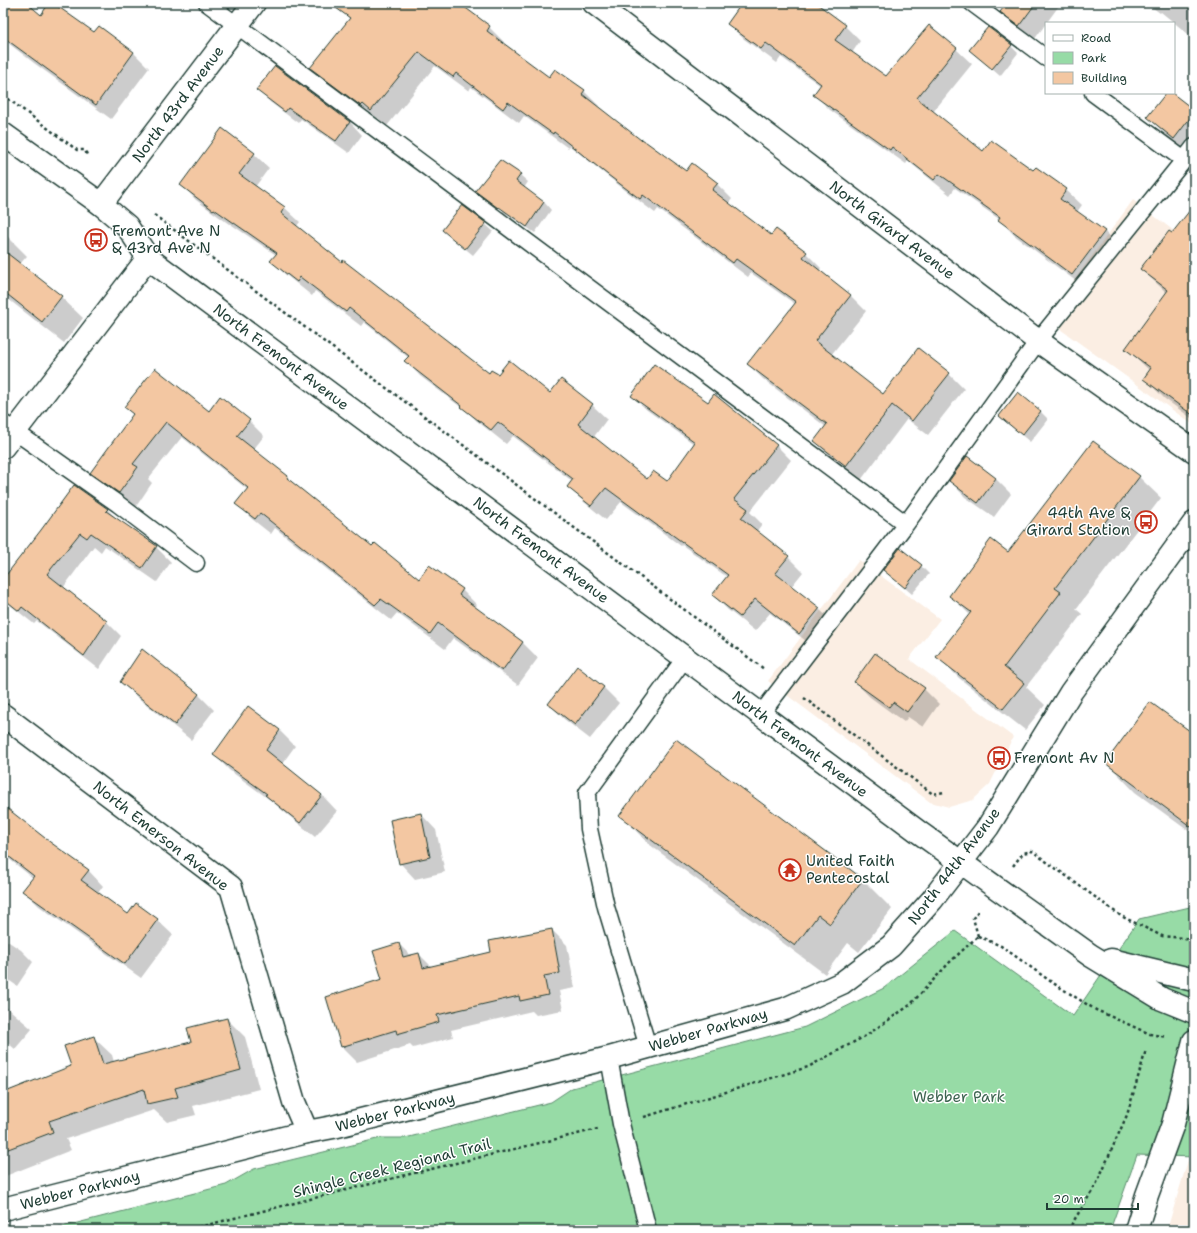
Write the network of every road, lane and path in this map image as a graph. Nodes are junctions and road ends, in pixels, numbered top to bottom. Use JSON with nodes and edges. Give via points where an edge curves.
{"nodes":[{"id":1,"x":207,"y":3,"type":"edge"},
{"id":2,"x":254,"y":3,"type":"edge"},
{"id":3,"x":594,"y":3,"type":"edge"},
{"id":4,"x":972,"y":3,"type":"edge"},
{"id":5,"x":237,"y":25,"type":"junction"},
{"id":6,"x":1045,"y":57,"type":"edge"},
{"id":7,"x":1095,"y":94,"type":"edge"},
{"id":8,"x":3,"y":95,"type":"edge"},
{"id":9,"x":3,"y":134,"type":"edge"},
{"id":10,"x":1194,"y":147,"type":"edge"},
{"id":11,"x":87,"y":155,"type":"dead end"},
{"id":12,"x":1184,"y":160,"type":"junction"},
{"id":13,"x":101,"y":204,"type":"junction"},
{"id":14,"x":149,"y":212,"type":"dead end"},
{"id":15,"x":148,"y":258,"type":"junction"},
{"id":16,"x":1038,"y":341,"type":"junction"},
{"id":17,"x":7,"y":434,"type":"edge"},
{"id":18,"x":1194,"y":451,"type":"edge"},
{"id":19,"x":1194,"y":523,"type":"edge"},
{"id":20,"x":906,"y":524,"type":"junction"},
{"id":21,"x":196,"y":563,"type":"dead end"},
{"id":22,"x":685,"y":658,"type":"junction"},
{"id":23,"x":784,"y":684,"type":"junction"},
{"id":24,"x":761,"y":714,"type":"junction"},
{"id":25,"x":3,"y":715,"type":"edge"},
{"id":26,"x":944,"y":792,"type":"dead end"},
{"id":27,"x":1023,"y":853,"type":"dead end"},
{"id":28,"x":961,"y":862,"type":"junction"},
{"id":29,"x":973,"y":918,"type":"dead end"},
{"id":30,"x":978,"y":936,"type":"junction"},
{"id":31,"x":1194,"y":939,"type":"edge"},
{"id":32,"x":1090,"y":955,"type":"junction"},
{"id":33,"x":1194,"y":980,"type":"edge"},
{"id":34,"x":785,"y":1009,"type":"joint"},
{"id":35,"x":1194,"y":1012,"type":"edge"},
{"id":36,"x":1167,"y":1037,"type":"dead end"},
{"id":37,"x":1194,"y":1041,"type":"edge"},
{"id":38,"x":648,"y":1047,"type":"junction"},
{"id":39,"x":1146,"y":1050,"type":"dead end"},
{"id":40,"x":609,"y":1058,"type":"junction"},
{"id":41,"x":638,"y":1119,"type":"dead end"},
{"id":42,"x":602,"y":1129,"type":"dead end"},
{"id":43,"x":307,"y":1132,"type":"junction"},
{"id":44,"x":3,"y":1209,"type":"edge"},
{"id":45,"x":187,"y":1230,"type":"edge"},
{"id":46,"x":648,"y":1230,"type":"edge"},
{"id":47,"x":1068,"y":1230,"type":"edge"},
{"id":48,"x":1136,"y":1230,"type":"edge"}],
"edges":[{"from":1,"to":5,"type":"lane"},
{"from":2,"to":5,"type":"street","name":"North 43rd Avenue"},
{"from":3,"to":16,"type":"street","name":"North Girard Avenue"},
{"from":4,"to":6,"type":"lane"},
{"from":5,"to":13,"type":"street","name":"North 43rd Avenue"},
{"from":5,"to":20,"type":"lane"},
{"from":7,"to":12,"type":"lane"},
{"from":8,"to":11,"type":"path","via":[[77,150],[85,150]]},
{"from":9,"to":13,"type":"street","name":"North Fremont Avenue"},
{"from":10,"to":12,"type":"lane"},
{"from":12,"to":16,"type":"lane"},
{"from":13,"to":15,"type":"street","name":"North Fremont Avenue","via":[[127,226]]},
{"from":14,"to":23,"type":"path"},
{"from":15,"to":17,"type":"street"},
{"from":15,"to":22,"type":"street","name":"North Fremont Avenue"},
{"from":16,"to":18,"type":"street","name":"North Girard Avenue"},
{"from":16,"to":20,"type":"lane"},
{"from":17,"to":21,"type":"lane","via":[[55,458]]},
{"from":19,"to":28,"type":"street","name":"North 44th Avenue","via":[[1070,692],[988,827]]},
{"from":20,"to":23,"type":"lane"},
{"from":22,"to":24,"type":"street","name":"North Fremont Avenue"},
{"from":22,"to":38,"type":"lane","via":[[587,793],[589,828],[606,907]]},
{"from":23,"to":24,"type":"lane"},
{"from":23,"to":26,"type":"path","via":[[933,794]]},
{"from":24,"to":28,"type":"street","name":"North Fremont Avenue"},
{"from":25,"to":43,"type":"street","name":"North Emerson Avenue","via":[[231,887],[294,1102]]},
{"from":27,"to":31,"type":"path","via":[[1032,851],[1121,916],[1162,936]]},
{"from":28,"to":32,"type":"street","name":"North Fremont Avenue"},
{"from":28,"to":34,"type":"street","name":"North 44th Avenue","via":[[932,900],[890,946],[842,983]]},
{"from":29,"to":30,"type":"path"},
{"from":30,"to":36,"type":"path","via":[[1001,946],[1096,1010],[1150,1034]]},
{"from":30,"to":41,"type":"path","via":[[910,1005],[840,1050],[808,1067]]},
{"from":32,"to":33,"type":"street"},
{"from":32,"to":35,"type":"street","name":"North Fremont Avenue","via":[[1162,999]]},
{"from":34,"to":38,"type":"street","name":"Webber Parkway"},
{"from":37,"to":48,"type":"street","via":[[1173,1124]]},
{"from":38,"to":40,"type":"street","name":"Webber Parkway"},
{"from":39,"to":47,"type":"path","via":[[1127,1115],[1096,1186]]},
{"from":40,"to":43,"type":"street","name":"Webber Parkway"},
{"from":40,"to":46,"type":"lane","via":[[621,1124]]},
{"from":42,"to":45,"type":"path","name":"Shingle Creek Regional Trail"},
{"from":43,"to":44,"type":"street","name":"Webber Parkway"}]}
